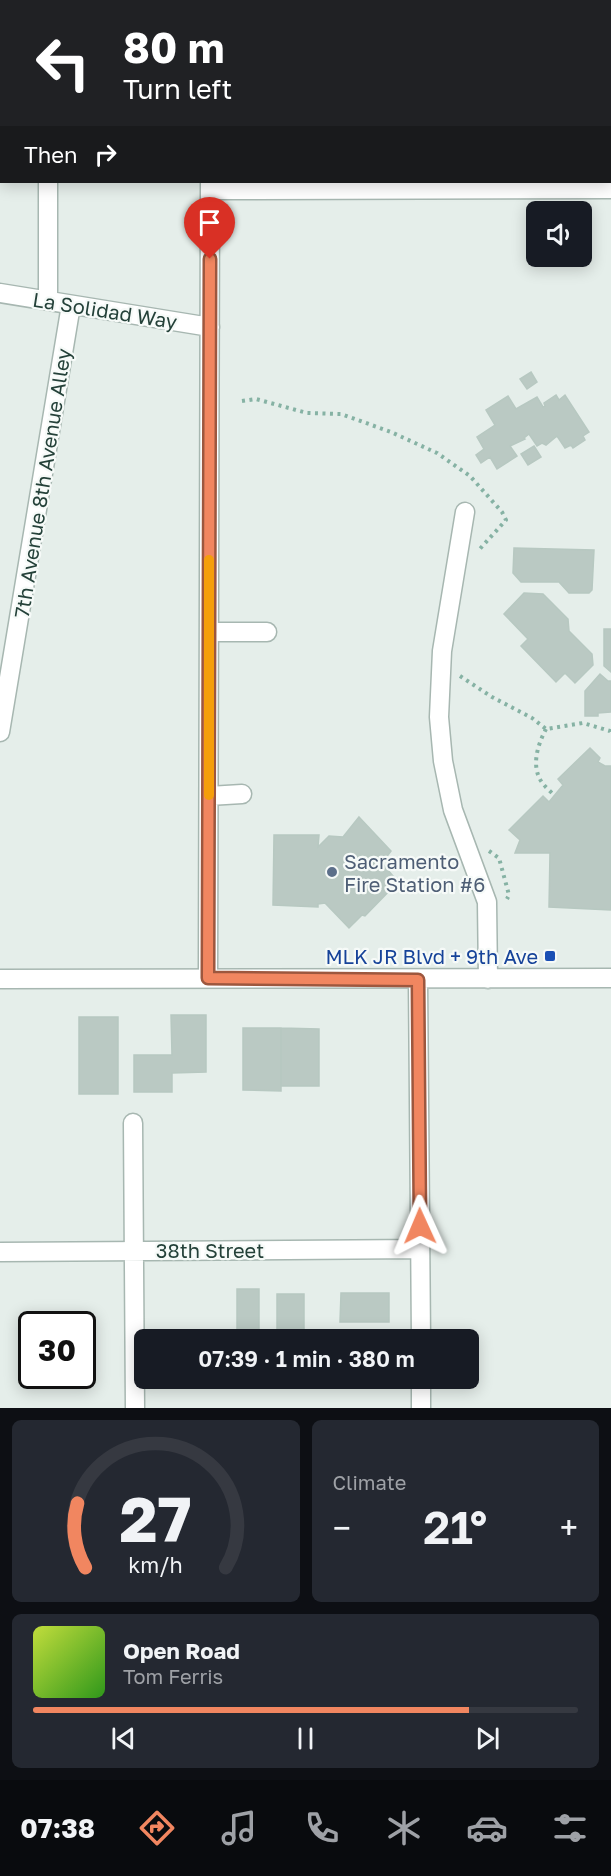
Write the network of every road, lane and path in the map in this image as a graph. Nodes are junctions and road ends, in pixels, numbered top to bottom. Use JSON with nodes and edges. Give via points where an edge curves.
{"nodes":[{"id":1,"x":48,"y":183,"type":"edge"},
{"id":2,"x":210,"y":186,"type":"edge"},
{"id":3,"x":611,"y":189,"type":"edge"},
{"id":4,"x":0,"y":293,"type":"edge"},
{"id":5,"x":48,"y":300,"type":"junction"},
{"id":6,"x":71,"y":304,"type":"junction"},
{"id":7,"x":210,"y":327,"type":"junction"},
{"id":8,"x":465,"y":512,"type":"dead end"},
{"id":9,"x":209,"y":632,"type":"junction"},
{"id":10,"x":267,"y":632,"type":"dead end"},
{"id":11,"x":459,"y":676,"type":"dead end"},
{"id":12,"x":546,"y":729,"type":"junction"},
{"id":13,"x":0,"y":732,"type":"edge"},
{"id":14,"x":611,"y":734,"type":"edge"},
{"id":15,"x":242,"y":794,"type":"dead end"},
{"id":16,"x":554,"y":795,"type":"dead end"},
{"id":17,"x":209,"y":796,"type":"junction"},
{"id":18,"x":208,"y":978,"type":"junction"},
{"id":19,"x":611,"y":978,"type":"edge"},
{"id":20,"x":0,"y":979,"type":"edge"},
{"id":21,"x":488,"y":979,"type":"junction"},
{"id":22,"x":418,"y":980,"type":"junction"},
{"id":23,"x":133,"y":1124,"type":"dead end"},
{"id":24,"x":420,"y":1249,"type":"junction"},
{"id":25,"x":134,"y":1251,"type":"junction"},
{"id":26,"x":0,"y":1252,"type":"edge"},
{"id":27,"x":421,"y":1329,"type":"edge"},
{"id":28,"x":421,"y":1389,"type":"edge"},
{"id":29,"x":135,"y":1408,"type":"edge"},
{"id":30,"x":421,"y":1408,"type":"edge"}],
"edges":[{"from":1,"to":5,"type":"street"},
{"from":2,"to":3,"type":"street"},
{"from":2,"to":7,"type":"street"},
{"from":4,"to":5,"type":"street","name":"La Solidad Way"},
{"from":5,"to":6,"type":"street","name":"La Solidad Way"},
{"from":6,"to":7,"type":"street","name":"La Solidad Way"},
{"from":6,"to":13,"type":"street","name":"7th Avenue 8th Avenue Alley"},
{"from":7,"to":9,"type":"street"},
{"from":8,"to":21,"type":"street","via":[[442,651],[439,717],[453,810],[487,902]]},
{"from":9,"to":10,"type":"street"},
{"from":9,"to":17,"type":"street"},
{"from":11,"to":12,"type":"path"},
{"from":12,"to":14,"type":"path","via":[[583,723]]},
{"from":12,"to":16,"type":"path","via":[[537,746],[537,765],[540,780]]},
{"from":15,"to":17,"type":"street"},
{"from":17,"to":18,"type":"street"},
{"from":18,"to":20,"type":"street"},
{"from":18,"to":22,"type":"street"},
{"from":19,"to":21,"type":"street"},
{"from":21,"to":22,"type":"street"},
{"from":22,"to":24,"type":"street"},
{"from":23,"to":25,"type":"street"},
{"from":24,"to":25,"type":"street","name":"38th Street"},
{"from":24,"to":27,"type":"street"},
{"from":25,"to":26,"type":"street","name":"38th Street"},
{"from":25,"to":29,"type":"street"},
{"from":28,"to":30,"type":"street"}]}
